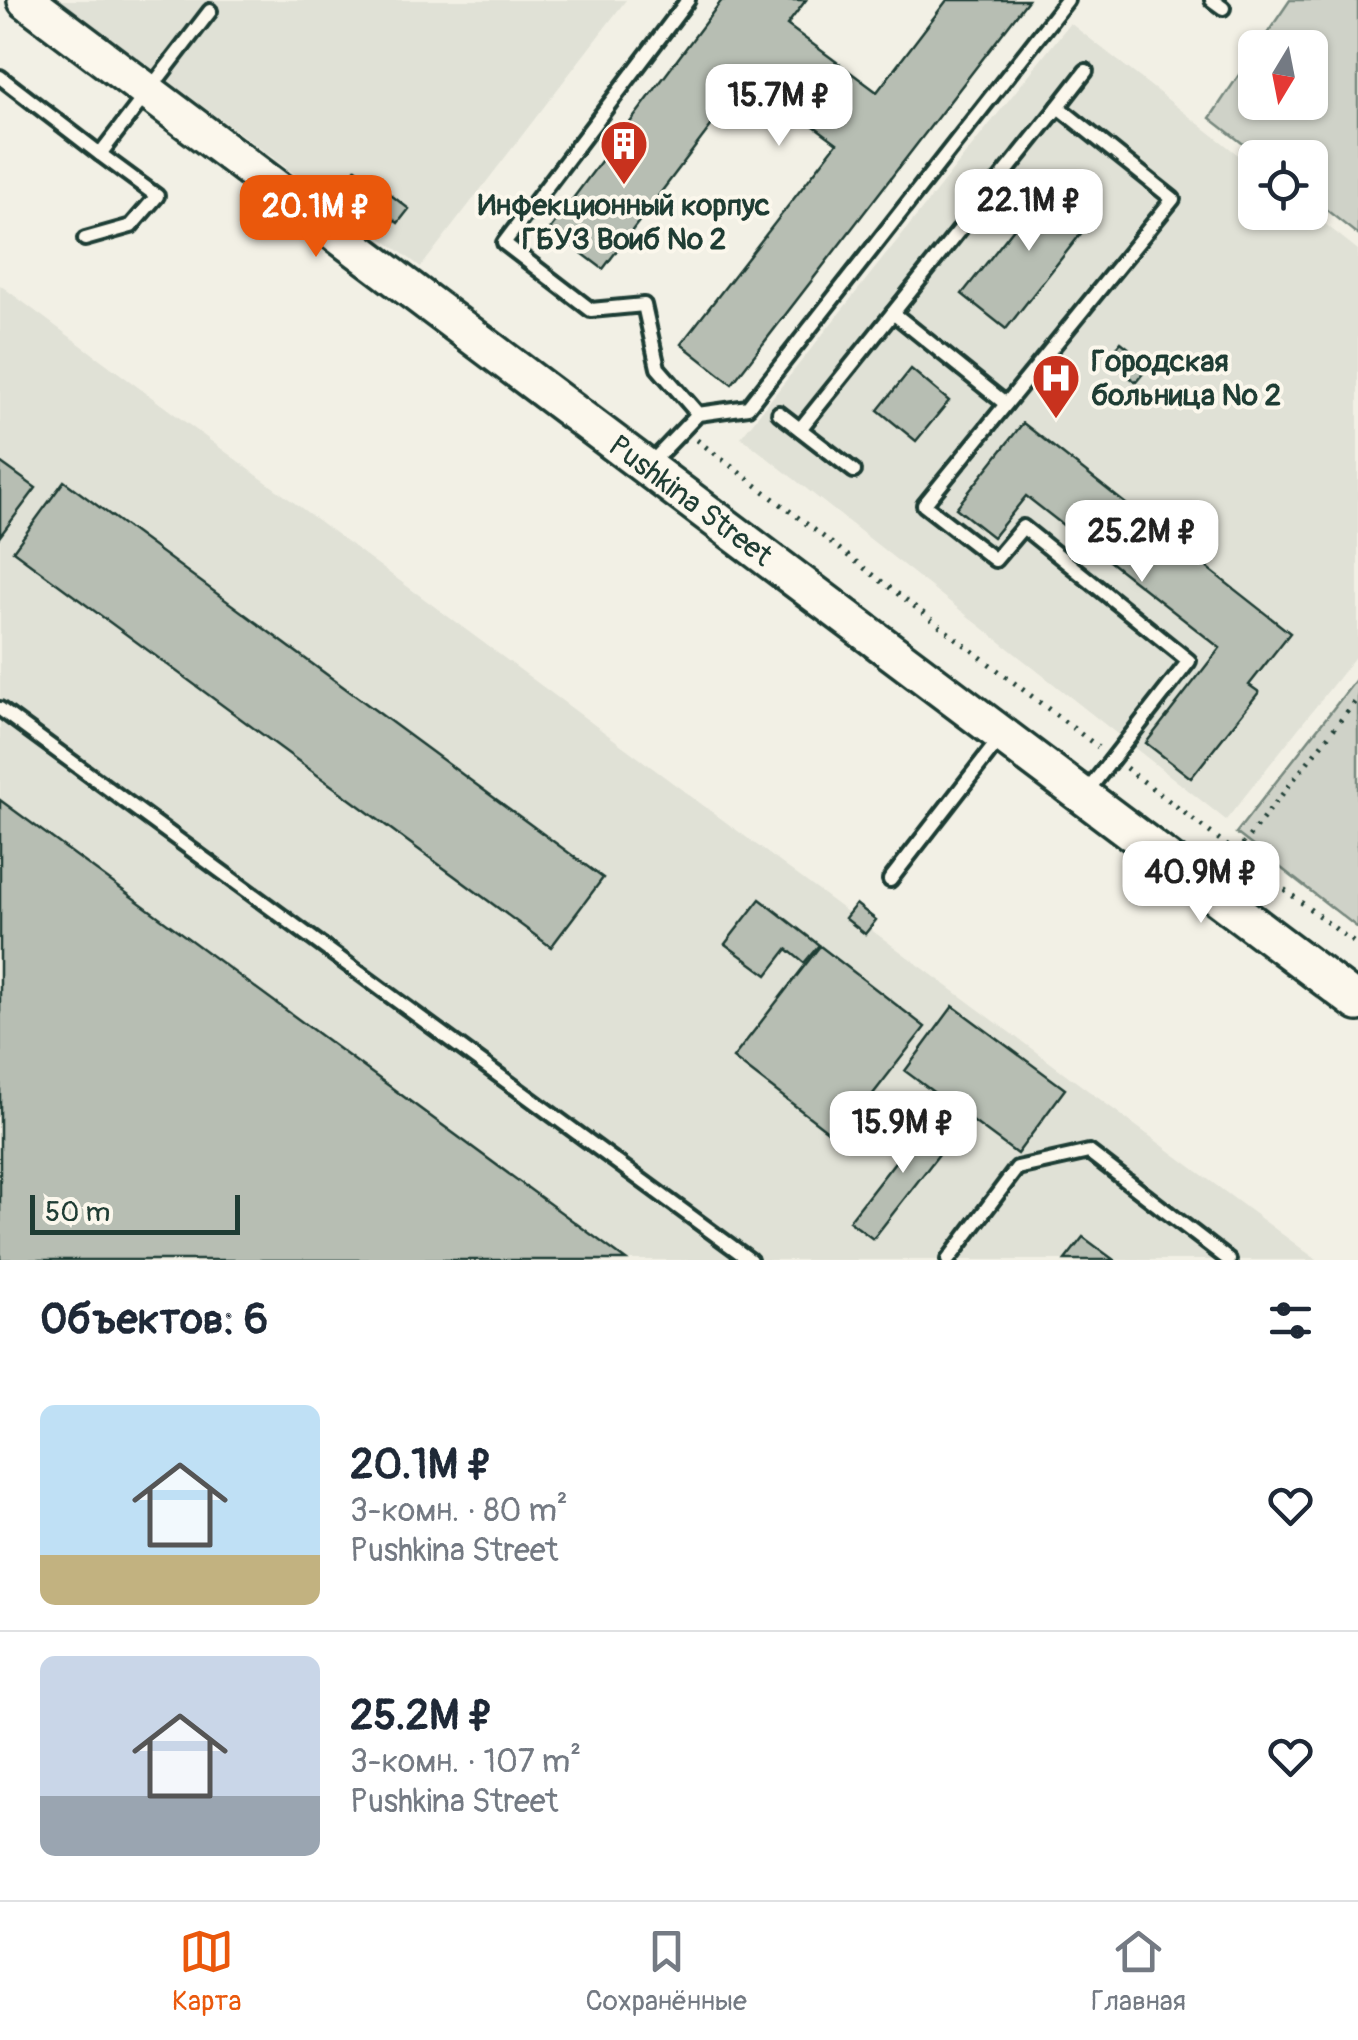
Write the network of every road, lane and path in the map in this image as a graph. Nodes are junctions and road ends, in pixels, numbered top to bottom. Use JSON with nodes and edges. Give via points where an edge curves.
{"nodes":[{"id":1,"x":26,"y":0,"type":"edge"},
{"id":2,"x":688,"y":0,"type":"edge"},
{"id":3,"x":1066,"y":0,"type":"edge"},
{"id":4,"x":210,"y":11,"type":"dead end"},
{"id":5,"x":1086,"y":71,"type":"dead end"},
{"id":6,"x":0,"y":77,"type":"edge"},
{"id":7,"x":147,"y":91,"type":"junction"},
{"id":8,"x":1058,"y":107,"type":"junction"},
{"id":9,"x":100,"y":154,"type":"junction"},
{"id":10,"x":85,"y":239,"type":"dead end"},
{"id":11,"x":893,"y":314,"type":"junction"},
{"id":12,"x":1006,"y":404,"type":"junction"},
{"id":13,"x":779,"y":413,"type":"dead end"},
{"id":14,"x":698,"y":414,"type":"junction"},
{"id":15,"x":683,"y":429,"type":"junction"},
{"id":16,"x":800,"y":430,"type":"junction"},
{"id":17,"x":645,"y":469,"type":"junction"},
{"id":18,"x":854,"y":471,"type":"dead end"},
{"id":19,"x":1358,"y":698,"type":"edge"},
{"id":20,"x":0,"y":709,"type":"edge"},
{"id":21,"x":1002,"y":736,"type":"junction"},
{"id":22,"x":1114,"y":759,"type":"junction"},
{"id":23,"x":1084,"y":796,"type":"junction"},
{"id":24,"x":1236,"y":853,"type":"junction"},
{"id":25,"x":890,"y":880,"type":"dead end"},
{"id":26,"x":1358,"y":946,"type":"edge"},
{"id":27,"x":1358,"y":1003,"type":"edge"},
{"id":28,"x":750,"y":1260,"type":"edge"},
{"id":29,"x":948,"y":1260,"type":"edge"},
{"id":30,"x":1229,"y":1260,"type":"edge"}],
"edges":[{"from":1,"to":7,"type":"main road","name":"Pushkina Street"},
{"from":2,"to":14,"type":"lane","via":[[504,244],[592,310],[644,305],[658,368]]},
{"from":3,"to":14,"type":"lane","via":[[748,407]]},
{"from":4,"to":7,"type":"lane"},
{"from":5,"to":8,"type":"lane"},
{"from":6,"to":9,"type":"lane"},
{"from":7,"to":9,"type":"lane"},
{"from":7,"to":17,"type":"main road","name":"Pushkina Street"},
{"from":8,"to":11,"type":"lane"},
{"from":8,"to":12,"type":"lane","via":[[1173,199]]},
{"from":9,"to":10,"type":"lane","via":[[157,196],[131,226]]},
{"from":11,"to":12,"type":"lane"},
{"from":11,"to":16,"type":"lane"},
{"from":12,"to":22,"type":"lane","via":[[924,505],[995,560],[1023,527],[1189,661]]},
{"from":13,"to":16,"type":"lane"},
{"from":14,"to":15,"type":"lane"},
{"from":15,"to":17,"type":"lane"},
{"from":15,"to":22,"type":"path"},
{"from":16,"to":18,"type":"lane"},
{"from":17,"to":21,"type":"main road","name":"Pushkina Street"},
{"from":19,"to":24,"type":"path"},
{"from":20,"to":28,"type":"lane"},
{"from":21,"to":23,"type":"main road","name":"Pushkina Street"},
{"from":21,"to":25,"type":"lane"},
{"from":22,"to":23,"type":"lane"},
{"from":22,"to":24,"type":"path"},
{"from":23,"to":27,"type":"main road","name":"Pushkina Street"},
{"from":24,"to":26,"type":"path"},
{"from":29,"to":30,"type":"lane","via":[[1017,1168],[1089,1152]]}]}
